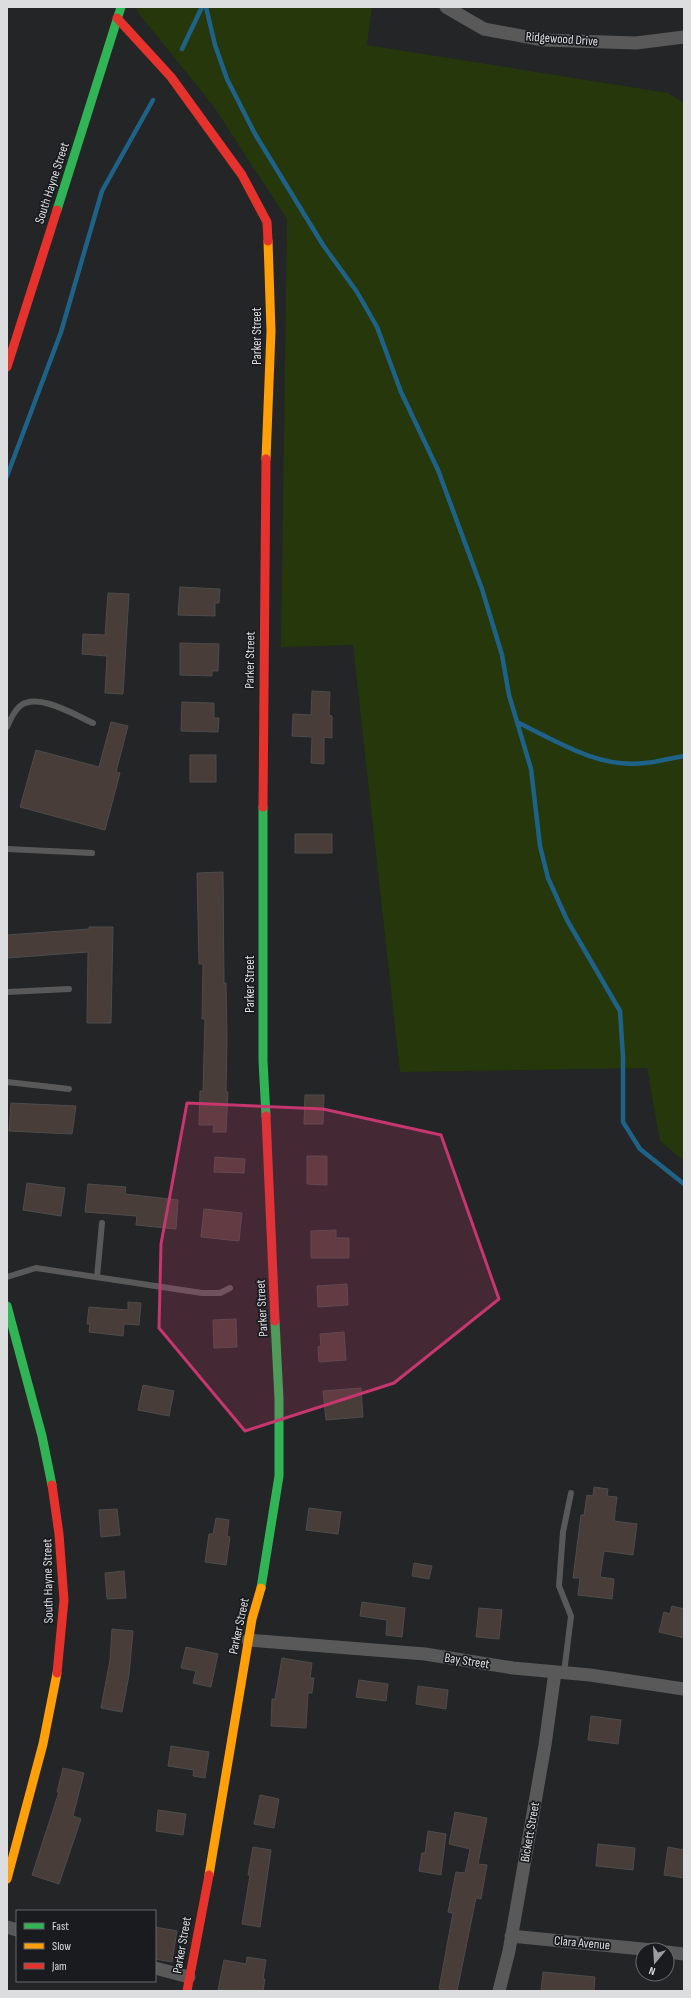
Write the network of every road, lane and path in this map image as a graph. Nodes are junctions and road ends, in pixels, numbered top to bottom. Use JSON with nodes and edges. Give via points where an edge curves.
{"nodes":[{"id":1,"x":121,"y":7,"type":"edge"},
{"id":2,"x":446,"y":7,"type":"edge"},
{"id":3,"x":117,"y":18,"type":"junction"},
{"id":4,"x":684,"y":37,"type":"edge"},
{"id":5,"x":7,"y":367,"type":"edge"},
{"id":6,"x":93,"y":723,"type":"dead end"},
{"id":7,"x":7,"y":727,"type":"edge"},
{"id":8,"x":7,"y":849,"type":"edge"},
{"id":9,"x":92,"y":853,"type":"dead end"},
{"id":10,"x":70,"y":989,"type":"dead end"},
{"id":11,"x":7,"y":992,"type":"edge"},
{"id":12,"x":7,"y":1082,"type":"edge"},
{"id":13,"x":70,"y":1088,"type":"dead end"},
{"id":14,"x":102,"y":1223,"type":"dead end"},
{"id":15,"x":7,"y":1277,"type":"edge"},
{"id":16,"x":97,"y":1277,"type":"junction"},
{"id":17,"x":230,"y":1288,"type":"dead end"},
{"id":18,"x":7,"y":1306,"type":"edge"},
{"id":19,"x":571,"y":1493,"type":"dead end"},
{"id":20,"x":248,"y":1640,"type":"junction"},
{"id":21,"x":559,"y":1672,"type":"junction"},
{"id":22,"x":684,"y":1689,"type":"edge"},
{"id":23,"x":7,"y":1879,"type":"edge"},
{"id":24,"x":511,"y":1936,"type":"junction"},
{"id":25,"x":635,"y":1948,"type":"edge"},
{"id":26,"x":156,"y":1968,"type":"edge"},
{"id":27,"x":189,"y":1977,"type":"junction"},
{"id":28,"x":187,"y":1991,"type":"edge"},
{"id":29,"x":499,"y":1991,"type":"edge"}],
"edges":[{"from":1,"to":3,"type":"street","name":"South Hayne Street"},
{"from":2,"to":4,"type":"street","name":"Ridgewood Drive","via":[[484,29],[543,40],[636,43]]},
{"from":3,"to":5,"type":"street","name":"South Hayne Street"},
{"from":3,"to":20,"type":"street","name":"Parker Street","via":[[171,77],[242,175],[267,222],[271,331],[264,545],[263,1053],[279,1391],[279,1476],[262,1586]]},
{"from":6,"to":7,"type":"lane","via":[[45,702],[32,700],[20,706]]},
{"from":8,"to":9,"type":"lane"},
{"from":10,"to":11,"type":"lane"},
{"from":12,"to":13,"type":"lane"},
{"from":14,"to":16,"type":"lane"},
{"from":15,"to":16,"type":"lane","via":[[36,1268]]},
{"from":16,"to":17,"type":"lane","via":[[202,1293],[220,1293]]},
{"from":18,"to":23,"type":"street","name":"South Hayne Street","via":[[54,1485],[64,1603],[59,1658],[46,1737]]},
{"from":19,"to":21,"type":"lane","via":[[563,1532],[559,1586],[571,1616]]},
{"from":20,"to":21,"type":"street","name":"Bay Street","via":[[425,1654],[513,1668]]},
{"from":20,"to":27,"type":"street","name":"Parker Street","via":[[218,1827]]},
{"from":21,"to":22,"type":"street","name":"Bay Street"},
{"from":21,"to":24,"type":"street","name":"Bickett Street"},
{"from":24,"to":25,"type":"street","name":"Clara Avenue"},
{"from":24,"to":29,"type":"street","name":"Bickett Street"},
{"from":26,"to":27,"type":"street"},
{"from":27,"to":28,"type":"street","name":"Parker Street"}]}
